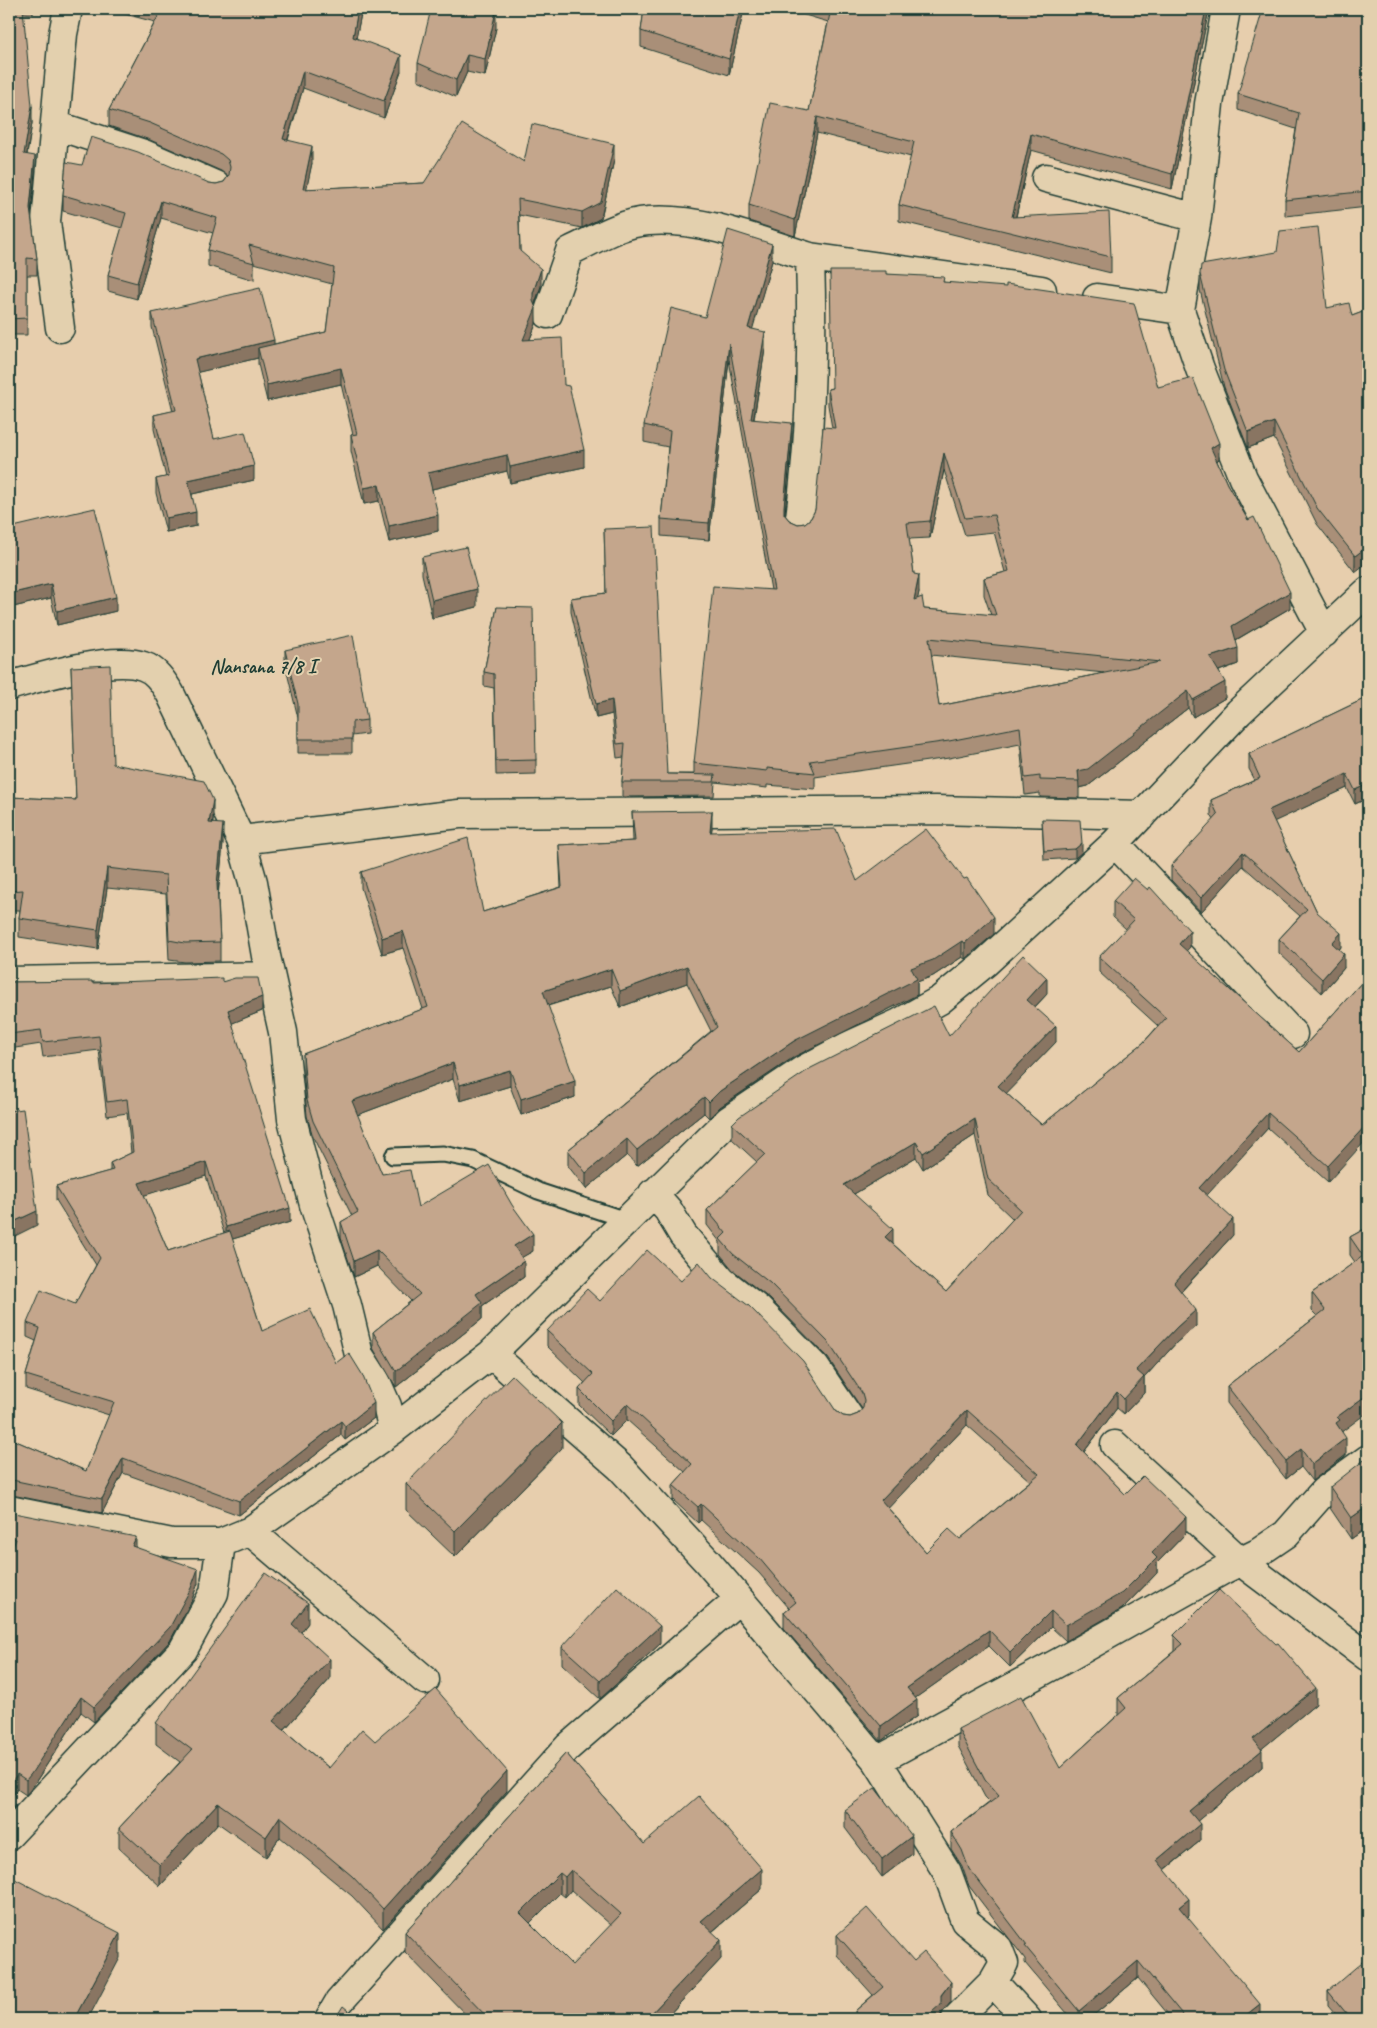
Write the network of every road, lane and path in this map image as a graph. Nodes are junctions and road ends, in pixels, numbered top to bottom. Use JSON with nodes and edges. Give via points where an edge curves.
{"nodes":[{"id":1,"x":68,"y":9,"type":"edge"},
{"id":2,"x":1226,"y":9,"type":"edge"},
{"id":3,"x":55,"y":125,"type":"junction"},
{"id":4,"x":1046,"y":178,"type":"dead end"},
{"id":5,"x":215,"y":185,"type":"edge"},
{"id":6,"x":1197,"y":218,"type":"junction"},
{"id":7,"x":810,"y":257,"type":"junction"},
{"id":8,"x":1180,"y":310,"type":"junction"},
{"id":9,"x":548,"y":314,"type":"dead end"},
{"id":10,"x":60,"y":328,"type":"dead end"},
{"id":11,"x":798,"y":525,"type":"edge"},
{"id":12,"x":1368,"y":592,"type":"edge"},
{"id":13,"x":1324,"y":633,"type":"junction"},
{"id":14,"x":9,"y":686,"type":"edge"},
{"id":15,"x":1142,"y":814,"type":"junction"},
{"id":16,"x":241,"y":840,"type":"junction"},
{"id":17,"x":1114,"y":843,"type":"junction"},
{"id":18,"x":270,"y":976,"type":"junction"},
{"id":19,"x":9,"y":981,"type":"edge"},
{"id":20,"x":1293,"y":1034,"type":"dead end"},
{"id":21,"x":393,"y":1156,"type":"dead end"},
{"id":22,"x":653,"y":1194,"type":"junction"},
{"id":23,"x":626,"y":1220,"type":"junction"},
{"id":24,"x":491,"y":1354,"type":"junction"},
{"id":25,"x":849,"y":1416,"type":"edge"},
{"id":26,"x":393,"y":1430,"type":"junction"},
{"id":27,"x":1115,"y":1444,"type":"dead end"},
{"id":28,"x":1368,"y":1459,"type":"edge"},
{"id":29,"x":9,"y":1510,"type":"edge"},
{"id":30,"x":250,"y":1531,"type":"junction"},
{"id":31,"x":221,"y":1543,"type":"junction"},
{"id":32,"x":1240,"y":1561,"type":"junction"},
{"id":33,"x":739,"y":1599,"type":"junction"},
{"id":34,"x":1368,"y":1657,"type":"edge"},
{"id":35,"x":425,"y":1680,"type":"dead end"},
{"id":36,"x":877,"y":1761,"type":"junction"},
{"id":37,"x":9,"y":1835,"type":"edge"},
{"id":38,"x":993,"y":1982,"type":"junction"},
{"id":39,"x":330,"y":2019,"type":"edge"},
{"id":40,"x":956,"y":2019,"type":"edge"},
{"id":41,"x":1027,"y":2019,"type":"edge"}],
"edges":[{"from":1,"to":3,"type":"street"},
{"from":2,"to":6,"type":"street","via":[[1209,104]]},
{"from":3,"to":5,"type":"street","via":[[144,154]]},
{"from":3,"to":10,"type":"street","via":[[46,222]]},
{"from":4,"to":6,"type":"street"},
{"from":6,"to":8,"type":"street"},
{"from":7,"to":8,"type":"street"},
{"from":7,"to":9,"type":"street","via":[[702,226],[647,221],[625,226],[570,252]]},
{"from":7,"to":11,"type":"street","via":[[810,396]]},
{"from":8,"to":13,"type":"street","via":[[1243,478]]},
{"from":12,"to":13,"type":"street"},
{"from":13,"to":15,"type":"street","via":[[1239,712]]},
{"from":14,"to":16,"type":"street","via":[[92,666],[142,665],[153,672],[170,693]]},
{"from":15,"to":16,"type":"street","via":[[936,810],[459,814]]},
{"from":15,"to":17,"type":"street"},
{"from":16,"to":18,"type":"street","via":[[253,882]]},
{"from":17,"to":20,"type":"street"},
{"from":17,"to":22,"type":"street","via":[[1031,922],[940,1000],[899,1024],[846,1046],[762,1096],[729,1120]]},
{"from":18,"to":19,"type":"street"},
{"from":18,"to":26,"type":"street","via":[[283,1032],[292,1119],[314,1205],[347,1305],[359,1355],[376,1380]]},
{"from":21,"to":23,"type":"lane","via":[[443,1154],[473,1160],[538,1191]]},
{"from":22,"to":23,"type":"street"},
{"from":22,"to":25,"type":"street","via":[[722,1281],[759,1310],[815,1368]]},
{"from":23,"to":24,"type":"street"},
{"from":24,"to":26,"type":"street"},
{"from":24,"to":33,"type":"street","via":[[620,1467]]},
{"from":26,"to":30,"type":"street"},
{"from":27,"to":32,"type":"street"},
{"from":28,"to":32,"type":"street","via":[[1324,1491],[1286,1534]]},
{"from":29,"to":31,"type":"street","via":[[172,1542]]},
{"from":30,"to":31,"type":"street"},
{"from":30,"to":35,"type":"street"},
{"from":31,"to":37,"type":"street","via":[[214,1593],[183,1650]]},
{"from":32,"to":34,"type":"street"},
{"from":32,"to":36,"type":"street"},
{"from":33,"to":36,"type":"street"},
{"from":33,"to":39,"type":"street","via":[[568,1747],[339,2002]]},
{"from":36,"to":38,"type":"street","via":[[947,1872],[965,1921],[998,1948],[1004,1963]]},
{"from":38,"to":40,"type":"street"},
{"from":38,"to":41,"type":"street"}]}
